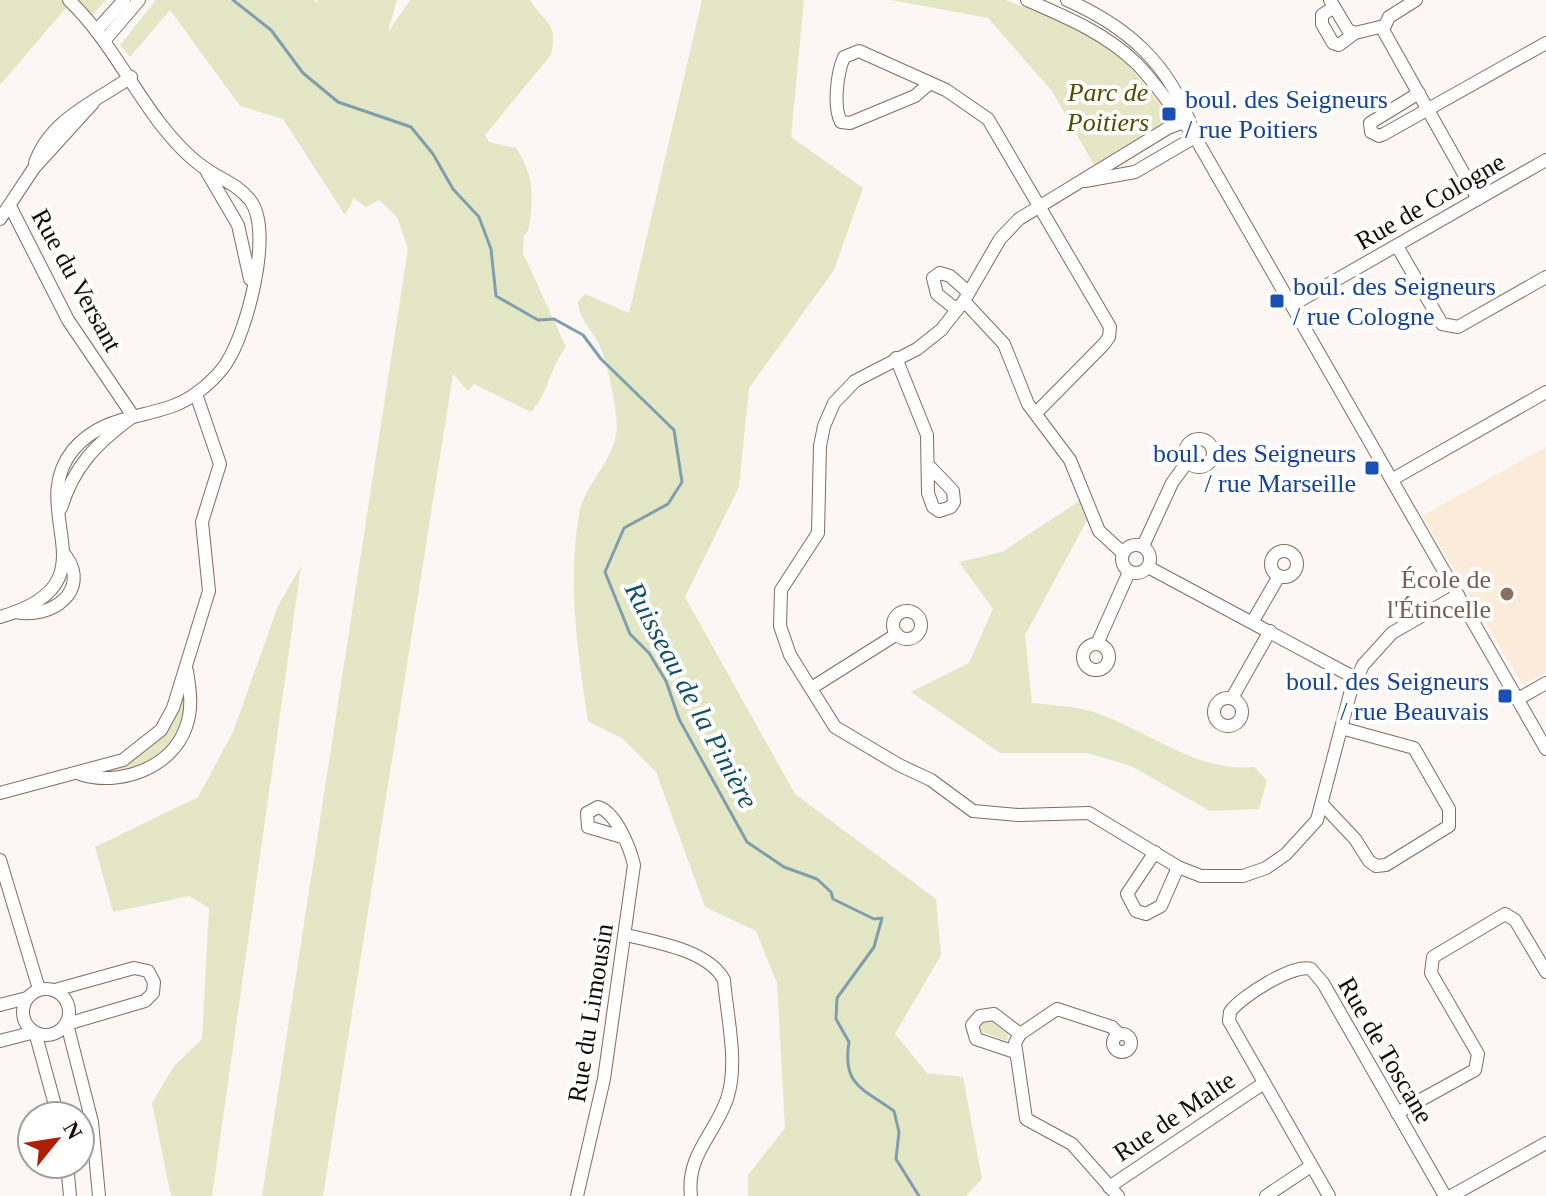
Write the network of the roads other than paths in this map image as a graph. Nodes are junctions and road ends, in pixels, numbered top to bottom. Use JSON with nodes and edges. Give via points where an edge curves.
{"nodes":[{"id":1,"x":69,"y":0,"type":"edge"},
{"id":2,"x":124,"y":0,"type":"edge"},
{"id":3,"x":139,"y":0,"type":"edge"},
{"id":4,"x":1027,"y":0,"type":"edge"},
{"id":5,"x":1067,"y":0,"type":"edge"},
{"id":6,"x":1416,"y":0,"type":"edge"},
{"id":7,"x":1332,"y":4,"type":"edge"},
{"id":8,"x":1384,"y":26,"type":"junction"},
{"id":9,"x":1355,"y":33,"type":"junction"},
{"id":10,"x":100,"y":36,"type":"junction"},
{"id":11,"x":1546,"y":43,"type":"edge"},
{"id":12,"x":131,"y":77,"type":"junction"},
{"id":13,"x":930,"y":83,"type":"junction"},
{"id":14,"x":1419,"y":93,"type":"junction"},
{"id":15,"x":1429,"y":111,"type":"junction"},
{"id":16,"x":1186,"y":121,"type":"junction"},
{"id":17,"x":1195,"y":137,"type":"junction"},
{"id":18,"x":1546,"y":160,"type":"edge"},
{"id":19,"x":204,"y":168,"type":"junction"},
{"id":20,"x":1082,"y":181,"type":"junction"},
{"id":21,"x":1478,"y":199,"type":"junction"},
{"id":22,"x":1040,"y":203,"type":"junction"},
{"id":23,"x":10,"y":206,"type":"junction"},
{"id":24,"x":0,"y":219,"type":"edge"},
{"id":25,"x":1397,"y":246,"type":"junction"},
{"id":26,"x":1546,"y":277,"type":"edge"},
{"id":27,"x":251,"y":287,"type":"junction"},
{"id":28,"x":963,"y":301,"type":"junction"},
{"id":29,"x":1294,"y":304,"type":"junction"},
{"id":30,"x":896,"y":358,"type":"junction"},
{"id":31,"x":1546,"y":392,"type":"edge"},
{"id":32,"x":196,"y":394,"type":"junction"},
{"id":33,"x":1037,"y":412,"type":"junction"},
{"id":34,"x":133,"y":416,"type":"junction"},
{"id":35,"x":1188,"y":461,"type":"dead end"},
{"id":36,"x":930,"y":467,"type":"dead end"},
{"id":37,"x":1393,"y":479,"type":"junction"},
{"id":38,"x":1143,"y":546,"type":"junction"},
{"id":39,"x":1123,"y":553,"type":"junction"},
{"id":40,"x":1148,"y":567,"type":"junction"},
{"id":41,"x":1129,"y":572,"type":"junction"},
{"id":42,"x":1279,"y":576,"type":"dead end"},
{"id":43,"x":1458,"y":595,"type":"junction"},
{"id":44,"x":0,"y":617,"type":"edge"},
{"id":45,"x":1253,"y":621,"type":"junction"},
{"id":46,"x":1270,"y":631,"type":"junction"},
{"id":47,"x":897,"y":634,"type":"dead end"},
{"id":48,"x":1097,"y":644,"type":"dead end"},
{"id":49,"x":186,"y":667,"type":"junction"},
{"id":50,"x":1355,"y":678,"type":"junction"},
{"id":51,"x":1546,"y":683,"type":"edge"},
{"id":52,"x":813,"y":687,"type":"junction"},
{"id":53,"x":1232,"y":698,"type":"dead end"},
{"id":54,"x":1518,"y":699,"type":"junction"},
{"id":55,"x":1341,"y":728,"type":"junction"},
{"id":56,"x":1546,"y":749,"type":"edge"},
{"id":57,"x":75,"y":773,"type":"junction"},
{"id":58,"x":0,"y":796,"type":"edge"},
{"id":59,"x":1323,"y":805,"type":"junction"},
{"id":60,"x":622,"y":837,"type":"dead end"},
{"id":61,"x":1155,"y":852,"type":"junction"},
{"id":62,"x":0,"y":860,"type":"edge"},
{"id":63,"x":1178,"y":867,"type":"junction"},
{"id":64,"x":626,"y":935,"type":"junction"},
{"id":65,"x":1546,"y":972,"type":"edge"},
{"id":66,"x":39,"y":989,"type":"junction"},
{"id":67,"x":55,"y":990,"type":"junction"},
{"id":68,"x":27,"y":998,"type":"junction"},
{"id":69,"x":0,"y":1005,"type":"edge"},
{"id":70,"x":67,"y":1024,"type":"junction"},
{"id":71,"x":35,"y":1032,"type":"junction"},
{"id":72,"x":1020,"y":1034,"type":"junction"},
{"id":73,"x":1119,"y":1034,"type":"dead end"},
{"id":74,"x":0,"y":1041,"type":"edge"},
{"id":75,"x":1015,"y":1052,"type":"junction"},
{"id":76,"x":1264,"y":1083,"type":"junction"},
{"id":77,"x":54,"y":1100,"type":"edge"},
{"id":78,"x":1397,"y":1113,"type":"junction"},
{"id":79,"x":1546,"y":1143,"type":"edge"},
{"id":80,"x":1311,"y":1166,"type":"junction"},
{"id":81,"x":1114,"y":1192,"type":"edge"},
{"id":82,"x":99,"y":1196,"type":"edge"},
{"id":83,"x":577,"y":1196,"type":"edge"},
{"id":84,"x":691,"y":1196,"type":"edge"},
{"id":85,"x":1266,"y":1196,"type":"edge"},
{"id":86,"x":1329,"y":1196,"type":"edge"},
{"id":87,"x":1445,"y":1196,"type":"edge"},
{"id":88,"x":1451,"y":1196,"type":"edge"}],
"edges":[{"from":1,"to":10,"type":"street"},
{"from":2,"to":10,"type":"street"},
{"from":3,"to":10,"type":"street"},
{"from":4,"to":16,"type":"street","via":[[1122,50]]},
{"from":5,"to":16,"type":"street","via":[[1109,21],[1146,50],[1172,82]]},
{"from":6,"to":8,"type":"street","via":[[1396,11]]},
{"from":7,"to":9,"type":"street"},
{"from":7,"to":9,"type":"street","via":[[1322,15],[1322,24],[1333,43],[1339,45]]},
{"from":8,"to":9,"type":"street"},
{"from":8,"to":14,"type":"street"},
{"from":10,"to":12,"type":"street"},
{"from":11,"to":15,"type":"street"},
{"from":12,"to":19,"type":"street","via":[[157,120]]},
{"from":12,"to":23,"type":"street","via":[[93,103],[34,168]]},
{"from":13,"to":13,"type":"street","via":[[915,96],[850,123],[837,115],[840,66],[850,53],[859,51]]},
{"from":13,"to":22,"type":"street","via":[[988,119]]},
{"from":14,"to":15,"type":"street"},
{"from":14,"to":15,"type":"street","via":[[1370,123],[1371,132],[1379,136]]},
{"from":15,"to":21,"type":"street"},
{"from":16,"to":17,"type":"street"},
{"from":16,"to":20,"type":"street"},
{"from":17,"to":20,"type":"street","via":[[1135,172]]},
{"from":17,"to":29,"type":"street"},
{"from":18,"to":21,"type":"street","name":"Rue de Cologne"},
{"from":19,"to":27,"type":"street","via":[[238,225]]},
{"from":19,"to":27,"type":"street","via":[[237,186],[261,223]]},
{"from":20,"to":22,"type":"street"},
{"from":21,"to":25,"type":"street","name":"Rue de Cologne"},
{"from":22,"to":28,"type":"street","via":[[1000,239]]},
{"from":22,"to":33,"type":"street","via":[[1110,327],[1104,344]]},
{"from":23,"to":24,"type":"street"},
{"from":23,"to":34,"type":"street","name":"Rue du Versant","via":[[68,320]]},
{"from":25,"to":26,"type":"street","via":[[1442,324],[1458,327]]},
{"from":25,"to":29,"type":"street","name":"Rue de Cologne"},
{"from":27,"to":32,"type":"street","via":[[241,336],[226,364]]},
{"from":28,"to":30,"type":"street","via":[[930,340]]},
{"from":28,"to":33,"type":"street","via":[[1004,344],[1028,404]]},
{"from":29,"to":37,"type":"street"},
{"from":30,"to":36,"type":"street","via":[[927,435]]},
{"from":30,"to":52,"type":"street","via":[[855,381],[834,403],[820,446],[818,533],[781,590],[781,634]]},
{"from":31,"to":37,"type":"street"},
{"from":32,"to":34,"type":"street"},
{"from":32,"to":49,"type":"street","via":[[220,464],[202,522],[209,591]]},
{"from":33,"to":39,"type":"street","via":[[1070,460],[1099,531]]},
{"from":34,"to":44,"type":"street","via":[[94,446],[69,483],[59,517],[73,579],[63,601],[46,614],[15,612]]},
{"from":35,"to":38,"type":"street"},
{"from":37,"to":43,"type":"street"},
{"from":38,"to":39,"type":"street","via":[[1129,546]]},
{"from":38,"to":40,"type":"street","via":[[1150,558]]},
{"from":39,"to":41,"type":"street","via":[[1121,561]]},
{"from":40,"to":41,"type":"street"},
{"from":40,"to":45,"type":"street"},
{"from":41,"to":48,"type":"street"},
{"from":42,"to":45,"type":"street"},
{"from":43,"to":50,"type":"street","via":[[1392,633]]},
{"from":43,"to":54,"type":"street"},
{"from":45,"to":46,"type":"street"},
{"from":46,"to":50,"type":"street"},
{"from":46,"to":53,"type":"street"},
{"from":47,"to":52,"type":"street"},
{"from":49,"to":57,"type":"street","via":[[161,730],[123,760]]},
{"from":49,"to":57,"type":"street","via":[[192,700],[186,729],[160,762],[136,775]]},
{"from":50,"to":55,"type":"street"},
{"from":51,"to":54,"type":"street"},
{"from":52,"to":61,"type":"street","via":[[842,732],[931,780],[973,811],[1089,813]]},
{"from":54,"to":56,"type":"street"},
{"from":55,"to":59,"type":"street"},
{"from":55,"to":59,"type":"street","via":[[1414,748],[1449,809],[1449,826],[1376,866]]},
{"from":57,"to":58,"type":"street"},
{"from":59,"to":63,"type":"street","via":[[1302,841],[1266,868],[1215,878]]},
{"from":60,"to":64,"type":"street","name":"Rue du Limousin","via":[[634,865]]},
{"from":61,"to":63,"type":"street"},
{"from":61,"to":63,"type":"street","via":[[1127,894],[1136,911],[1146,914],[1161,906]]},
{"from":62,"to":66,"type":"street"},
{"from":64,"to":83,"type":"street","name":"Rue du Limousin","via":[[604,1079]]},
{"from":64,"to":84,"type":"street","via":[[704,959],[724,980],[732,1078],[727,1100],[693,1160]]},
{"from":65,"to":78,"type":"street","via":[[1515,920],[1505,914],[1433,957],[1431,973],[1478,1054],[1478,1065]]},
{"from":66,"to":67,"type":"street"},
{"from":66,"to":68,"type":"street"},
{"from":67,"to":70,"type":"street","via":[[70,1008]]},
{"from":67,"to":70,"type":"street","via":[[134,968],[148,971],[154,982],[145,1001]]},
{"from":68,"to":69,"type":"street"},
{"from":68,"to":71,"type":"street","via":[[25,1021]]},
{"from":70,"to":71,"type":"street","via":[[49,1035]]},
{"from":70,"to":82,"type":"street","via":[[92,1122]]},
{"from":71,"to":74,"type":"street"},
{"from":71,"to":77,"type":"street"},
{"from":72,"to":73,"type":"street","via":[[1050,1011],[1062,1009]]},
{"from":72,"to":75,"type":"street"},
{"from":72,"to":75,"type":"street","via":[[994,1014],[980,1016],[972,1025],[976,1039]]},
{"from":75,"to":81,"type":"street","via":[[1026,1119],[1063,1136]]},
{"from":76,"to":78,"type":"street","name":"Rue de Toscane","via":[[1233,1029],[1230,1012],[1297,967],[1311,969]]},
{"from":76,"to":80,"type":"street"},
{"from":76,"to":81,"type":"street","name":"Rue de Malte"},
{"from":78,"to":87,"type":"street","name":"Rue de Toscane"},
{"from":79,"to":88,"type":"street"},
{"from":80,"to":85,"type":"street"},
{"from":80,"to":86,"type":"street"}]}
